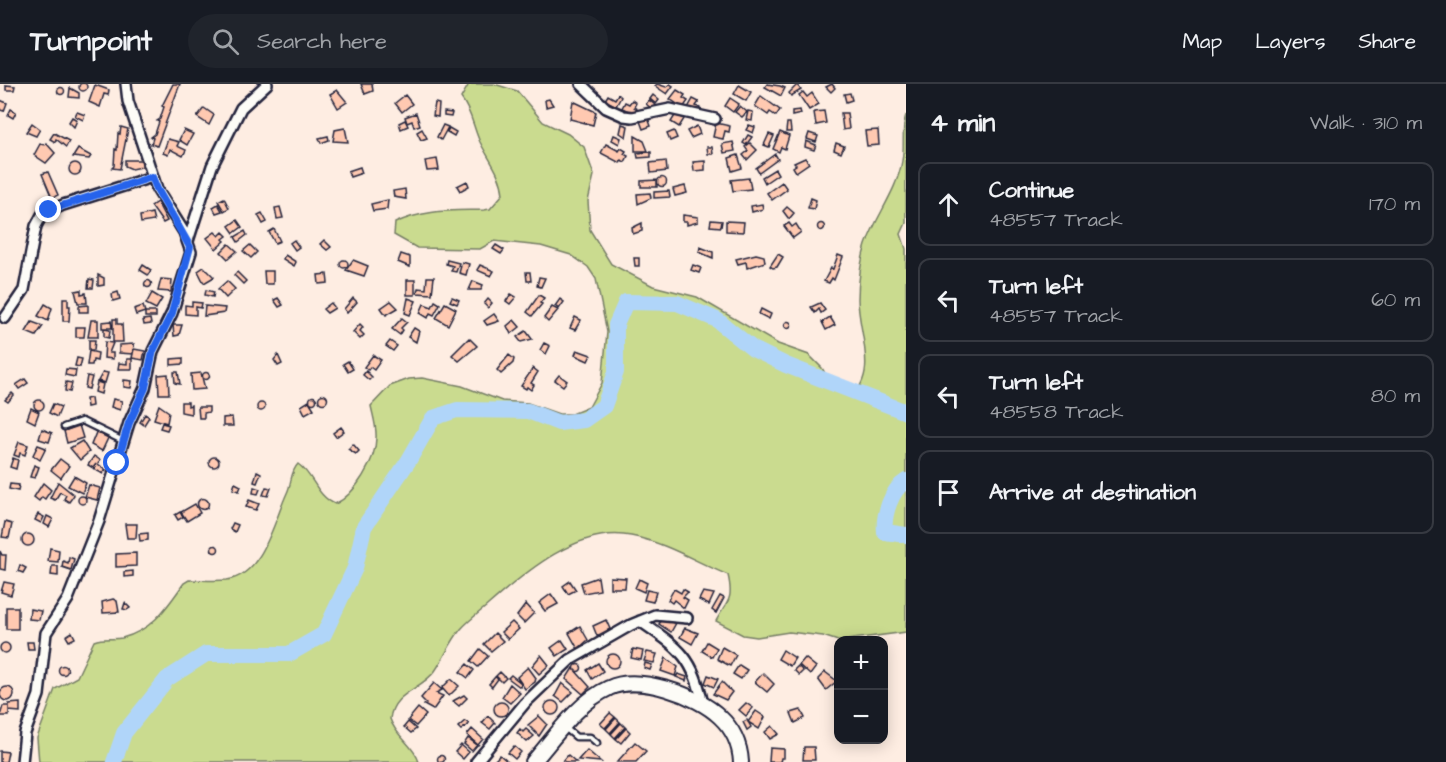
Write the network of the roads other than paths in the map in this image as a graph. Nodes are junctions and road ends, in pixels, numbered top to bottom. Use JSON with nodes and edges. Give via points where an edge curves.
{"nodes":[{"id":1,"x":126,"y":84,"type":"edge"},
{"id":2,"x":267,"y":84,"type":"edge"},
{"id":3,"x":581,"y":84,"type":"edge"},
{"id":4,"x":715,"y":119,"type":"dead end"},
{"id":5,"x":152,"y":177,"type":"junction"},
{"id":6,"x":188,"y":241,"type":"junction"},
{"id":7,"x":5,"y":318,"type":"dead end"},
{"id":8,"x":64,"y":427,"type":"dead end"},
{"id":9,"x":123,"y":441,"type":"junction"},
{"id":10,"x":687,"y":618,"type":"dead end"},
{"id":11,"x":640,"y":621,"type":"junction"},
{"id":12,"x":703,"y":705,"type":"junction"},
{"id":13,"x":564,"y":727,"type":"junction"},
{"id":14,"x":597,"y":743,"type":"dead end"},
{"id":15,"x":22,"y":762,"type":"edge"},
{"id":16,"x":476,"y":762,"type":"edge"},
{"id":17,"x":533,"y":762,"type":"edge"},
{"id":18,"x":741,"y":762,"type":"edge"}],
"edges":[{"from":1,"to":5,"type":"street"},
{"from":2,"to":6,"type":"street","via":[[241,108],[212,166]]},
{"from":3,"to":4,"type":"street","via":[[606,108],[624,116],[670,109]]},
{"from":5,"to":6,"type":"street"},
{"from":5,"to":7,"type":"street","via":[[42,215],[36,226],[24,290]]},
{"from":6,"to":9,"type":"street","via":[[190,257],[172,313],[153,351],[145,388]]},
{"from":8,"to":9,"type":"lane","via":[[82,421]]},
{"from":9,"to":15,"type":"street","via":[[99,521],[71,591],[46,633],[39,695],[25,733]]},
{"from":10,"to":11,"type":"street","via":[[665,614]]},
{"from":11,"to":12,"type":"street","via":[[691,664]]},
{"from":11,"to":16,"type":"street","via":[[561,667]]},
{"from":12,"to":13,"type":"street","via":[[656,685],[629,682],[595,696]]},
{"from":12,"to":18,"type":"street","via":[[727,725]]},
{"from":13,"to":14,"type":"lane","via":[[576,737],[590,737]]},
{"from":13,"to":17,"type":"street"}]}
